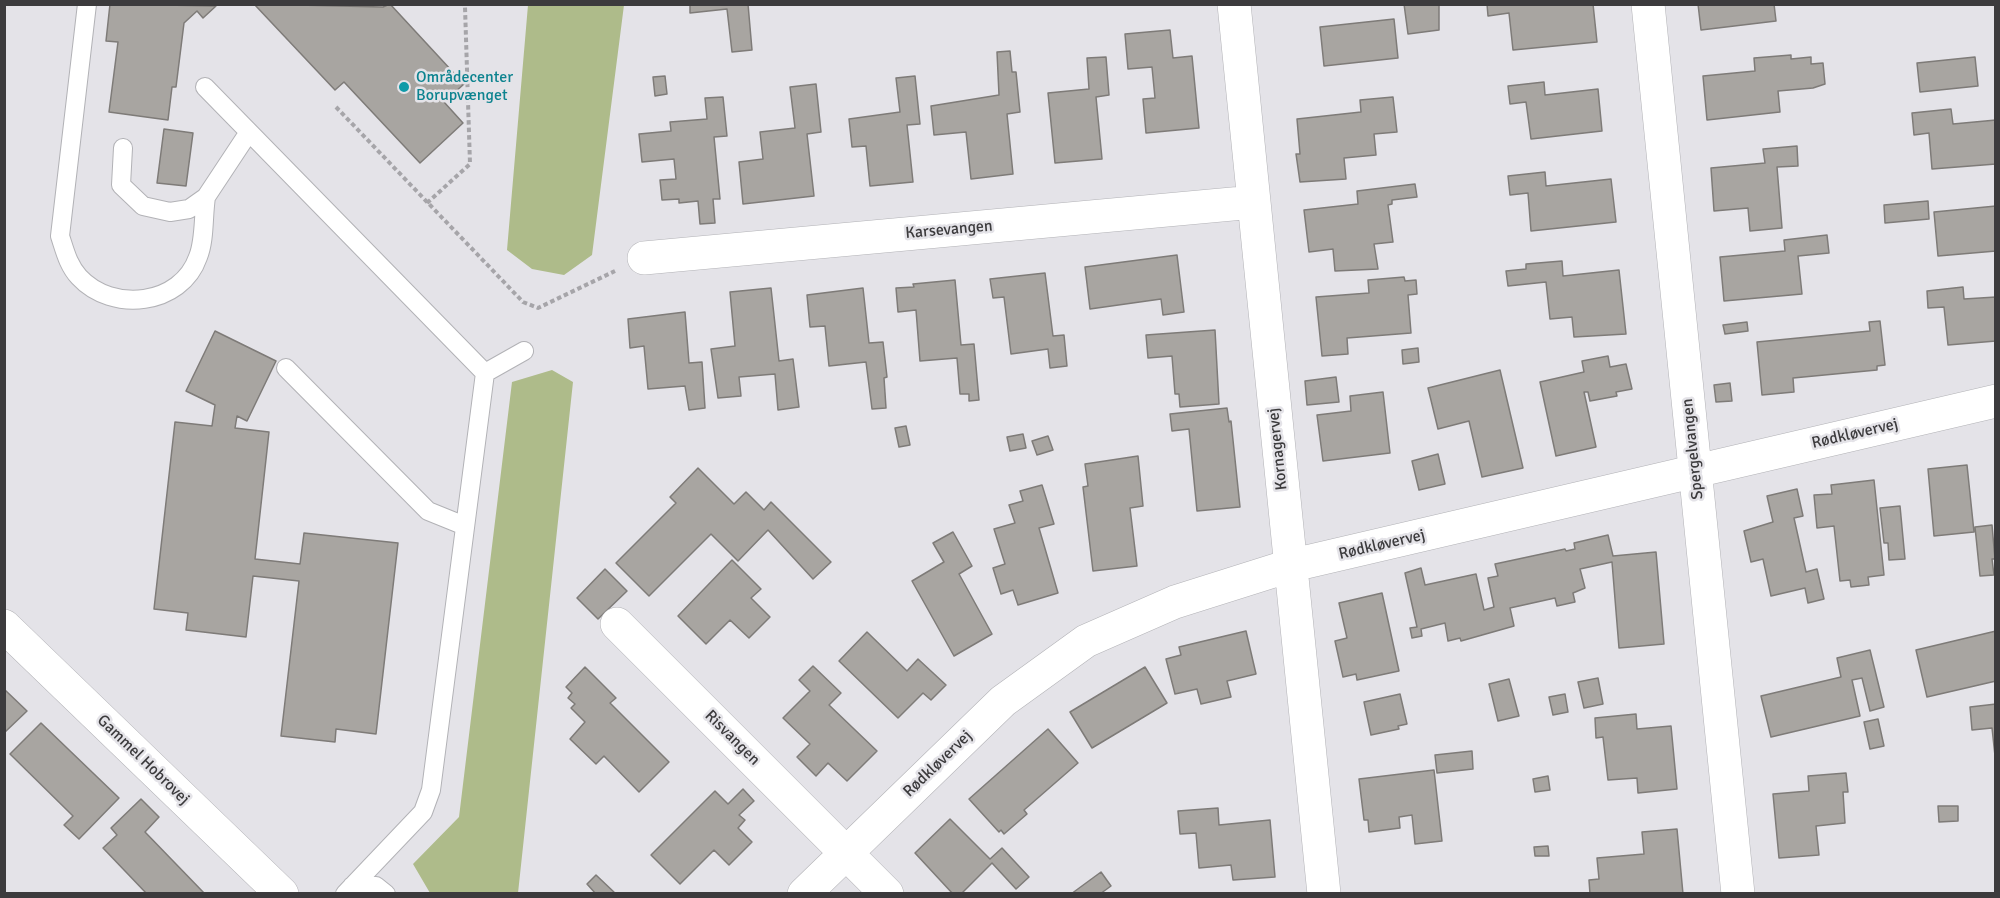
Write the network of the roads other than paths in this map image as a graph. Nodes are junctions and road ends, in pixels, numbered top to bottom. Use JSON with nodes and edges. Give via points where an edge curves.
{"nodes":[{"id":1,"x":87,"y":4,"type":"edge"},
{"id":2,"x":1234,"y":4,"type":"edge"},
{"id":3,"x":1648,"y":4,"type":"edge"},
{"id":4,"x":205,"y":87,"type":"dead end"},
{"id":5,"x":249,"y":132,"type":"junction"},
{"id":6,"x":123,"y":148,"type":"dead end"},
{"id":7,"x":206,"y":197,"type":"junction"},
{"id":8,"x":1254,"y":202,"type":"junction"},
{"id":9,"x":644,"y":258,"type":"road end"},
{"id":10,"x":524,"y":351,"type":"dead end"},
{"id":11,"x":286,"y":368,"type":"dead end"},
{"id":12,"x":485,"y":374,"type":"junction"},
{"id":13,"x":1995,"y":401,"type":"edge"},
{"id":14,"x":1695,"y":470,"type":"junction"},
{"id":15,"x":465,"y":526,"type":"junction"},
{"id":16,"x":1289,"y":566,"type":"junction"},
{"id":17,"x":617,"y":624,"type":"dead end"},
{"id":18,"x":4,"y":626,"type":"edge"},
{"id":19,"x":848,"y":852,"type":"junction"},
{"id":20,"x":349,"y":890,"type":"edge"},
{"id":21,"x":282,"y":894,"type":"edge"},
{"id":22,"x":386,"y":894,"type":"edge"},
{"id":23,"x":804,"y":894,"type":"edge"},
{"id":24,"x":887,"y":894,"type":"edge"},
{"id":25,"x":1324,"y":894,"type":"edge"},
{"id":26,"x":1738,"y":894,"type":"edge"}],
"edges":[{"from":1,"to":7,"type":"lane","via":[[60,236],[68,261],[80,278],[103,295],[133,302],[164,295],[186,277],[198,257]]},
{"from":2,"to":8,"type":"street","name":"Kornagervej"},
{"from":3,"to":14,"type":"street","name":"Spergelvangen"},
{"from":4,"to":5,"type":"lane"},
{"from":5,"to":7,"type":"lane"},
{"from":5,"to":12,"type":"lane"},
{"from":6,"to":7,"type":"lane","via":[[121,185],[143,206],[170,212],[189,209]]},
{"from":8,"to":9,"type":"street","name":"Karsevangen"},
{"from":8,"to":16,"type":"street","name":"Kornagervej"},
{"from":10,"to":12,"type":"lane"},
{"from":11,"to":15,"type":"lane","via":[[428,511]]},
{"from":12,"to":15,"type":"lane"},
{"from":13,"to":14,"type":"street","name":"Rødkløvervej"},
{"from":14,"to":16,"type":"street","name":"Rødkløvervej"},
{"from":14,"to":26,"type":"street","name":"Spergelvangen"},
{"from":15,"to":20,"type":"lane","via":[[431,790],[423,812]]},
{"from":16,"to":19,"type":"street","name":"Rødkløvervej","via":[[1175,602],[1086,641],[1003,701]]},
{"from":16,"to":25,"type":"street","name":"Kornagervej"},
{"from":17,"to":19,"type":"street","name":"Risvangen"},
{"from":18,"to":21,"type":"street","name":"Gammel Hobrovej"},
{"from":19,"to":23,"type":"street","name":"Rødkløvervej"},
{"from":19,"to":24,"type":"street"},
{"from":20,"to":22,"type":"lane","via":[[376,886]]}]}
